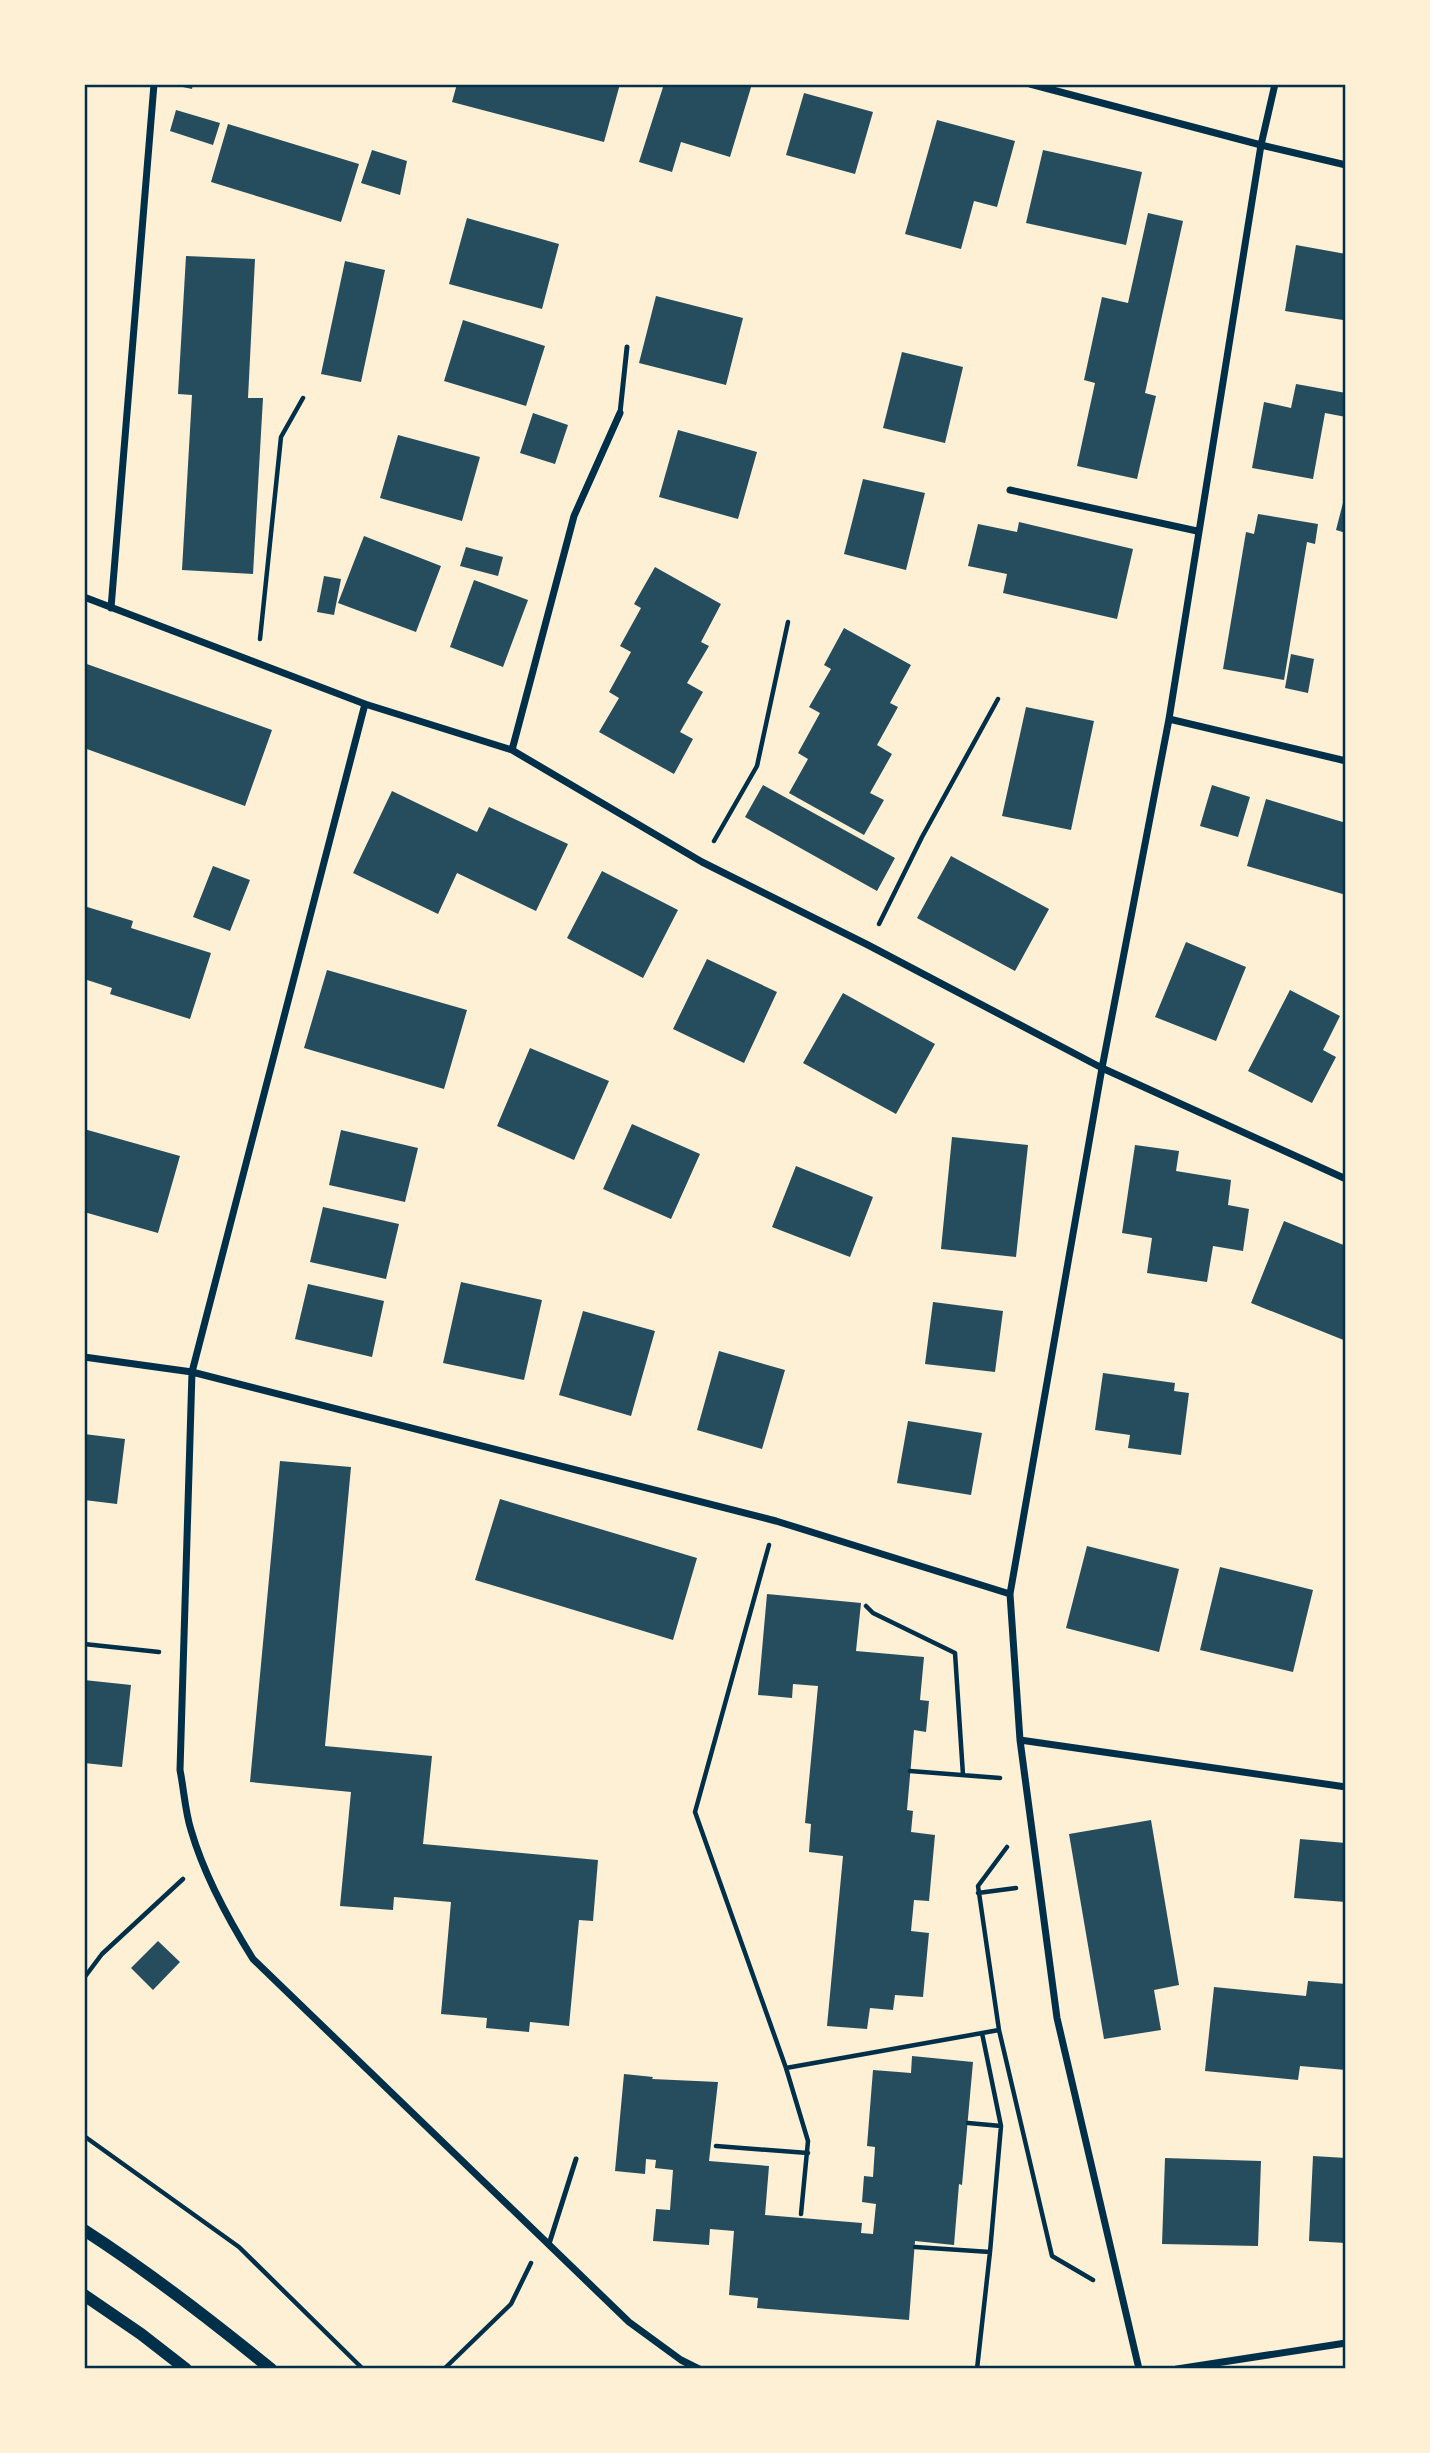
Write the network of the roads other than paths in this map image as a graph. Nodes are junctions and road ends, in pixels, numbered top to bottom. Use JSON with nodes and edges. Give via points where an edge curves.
{"nodes":[{"id":1,"x":153,"y":84,"type":"edge"},
{"id":2,"x":1030,"y":84,"type":"edge"},
{"id":3,"x":1275,"y":84,"type":"edge"},
{"id":4,"x":1261,"y":145,"type":"junction"},
{"id":5,"x":1346,"y":165,"type":"edge"},
{"id":6,"x":627,"y":347,"type":"dead end"},
{"id":7,"x":620,"y":413,"type":"joint"},
{"id":8,"x":1010,"y":490,"type":"dead end"},
{"id":9,"x":1197,"y":531,"type":"junction"},
{"id":10,"x":84,"y":597,"type":"edge"},
{"id":11,"x":111,"y":608,"type":"junction"},
{"id":12,"x":365,"y":704,"type":"junction"},
{"id":13,"x":1169,"y":719,"type":"junction"},
{"id":14,"x":512,"y":750,"type":"junction"},
{"id":15,"x":1346,"y":761,"type":"edge"},
{"id":16,"x":1102,"y":1068,"type":"junction"},
{"id":17,"x":1346,"y":1179,"type":"edge"},
{"id":18,"x":84,"y":1357,"type":"edge"},
{"id":19,"x":192,"y":1372,"type":"junction"},
{"id":20,"x":1010,"y":1594,"type":"junction"},
{"id":21,"x":1020,"y":1740,"type":"junction"},
{"id":22,"x":1346,"y":1787,"type":"edge"},
{"id":23,"x":576,"y":2159,"type":"dead end"},
{"id":24,"x":84,"y":2230,"type":"edge"},
{"id":25,"x":549,"y":2244,"type":"junction"},
{"id":26,"x":84,"y":2295,"type":"edge"},
{"id":27,"x":1346,"y":2343,"type":"edge"},
{"id":28,"x":186,"y":2369,"type":"edge"},
{"id":29,"x":271,"y":2369,"type":"edge"},
{"id":30,"x":699,"y":2369,"type":"edge"},
{"id":31,"x":1139,"y":2369,"type":"edge"},
{"id":32,"x":1177,"y":2369,"type":"edge"}],
"edges":[{"from":1,"to":11,"type":"street"},
{"from":2,"to":4,"type":"street"},
{"from":3,"to":4,"type":"street"},
{"from":4,"to":5,"type":"street"},
{"from":4,"to":9,"type":"street"},
{"from":6,"to":7,"type":"lane"},
{"from":7,"to":14,"type":"street","via":[[573,516]]},
{"from":8,"to":9,"type":"street"},
{"from":9,"to":13,"type":"street"},
{"from":10,"to":11,"type":"street"},
{"from":11,"to":12,"type":"street"},
{"from":12,"to":14,"type":"street"},
{"from":12,"to":19,"type":"street"},
{"from":13,"to":15,"type":"street"},
{"from":13,"to":16,"type":"street"},
{"from":14,"to":16,"type":"street","via":[[702,862]]},
{"from":16,"to":17,"type":"street"},
{"from":16,"to":20,"type":"street"},
{"from":18,"to":19,"type":"street"},
{"from":19,"to":20,"type":"street","via":[[776,1521]]},
{"from":19,"to":25,"type":"street","via":[[180,1770],[190,1828],[202,1861],[253,1959]]},
{"from":20,"to":21,"type":"street"},
{"from":21,"to":22,"type":"street"},
{"from":21,"to":31,"type":"street","via":[[1057,2018]]},
{"from":23,"to":25,"type":"lane"},
{"from":24,"to":29,"type":"street","via":[[214,2322]]},
{"from":25,"to":30,"type":"street","via":[[629,2322]]},
{"from":26,"to":28,"type":"street"},
{"from":27,"to":32,"type":"street"}]}
